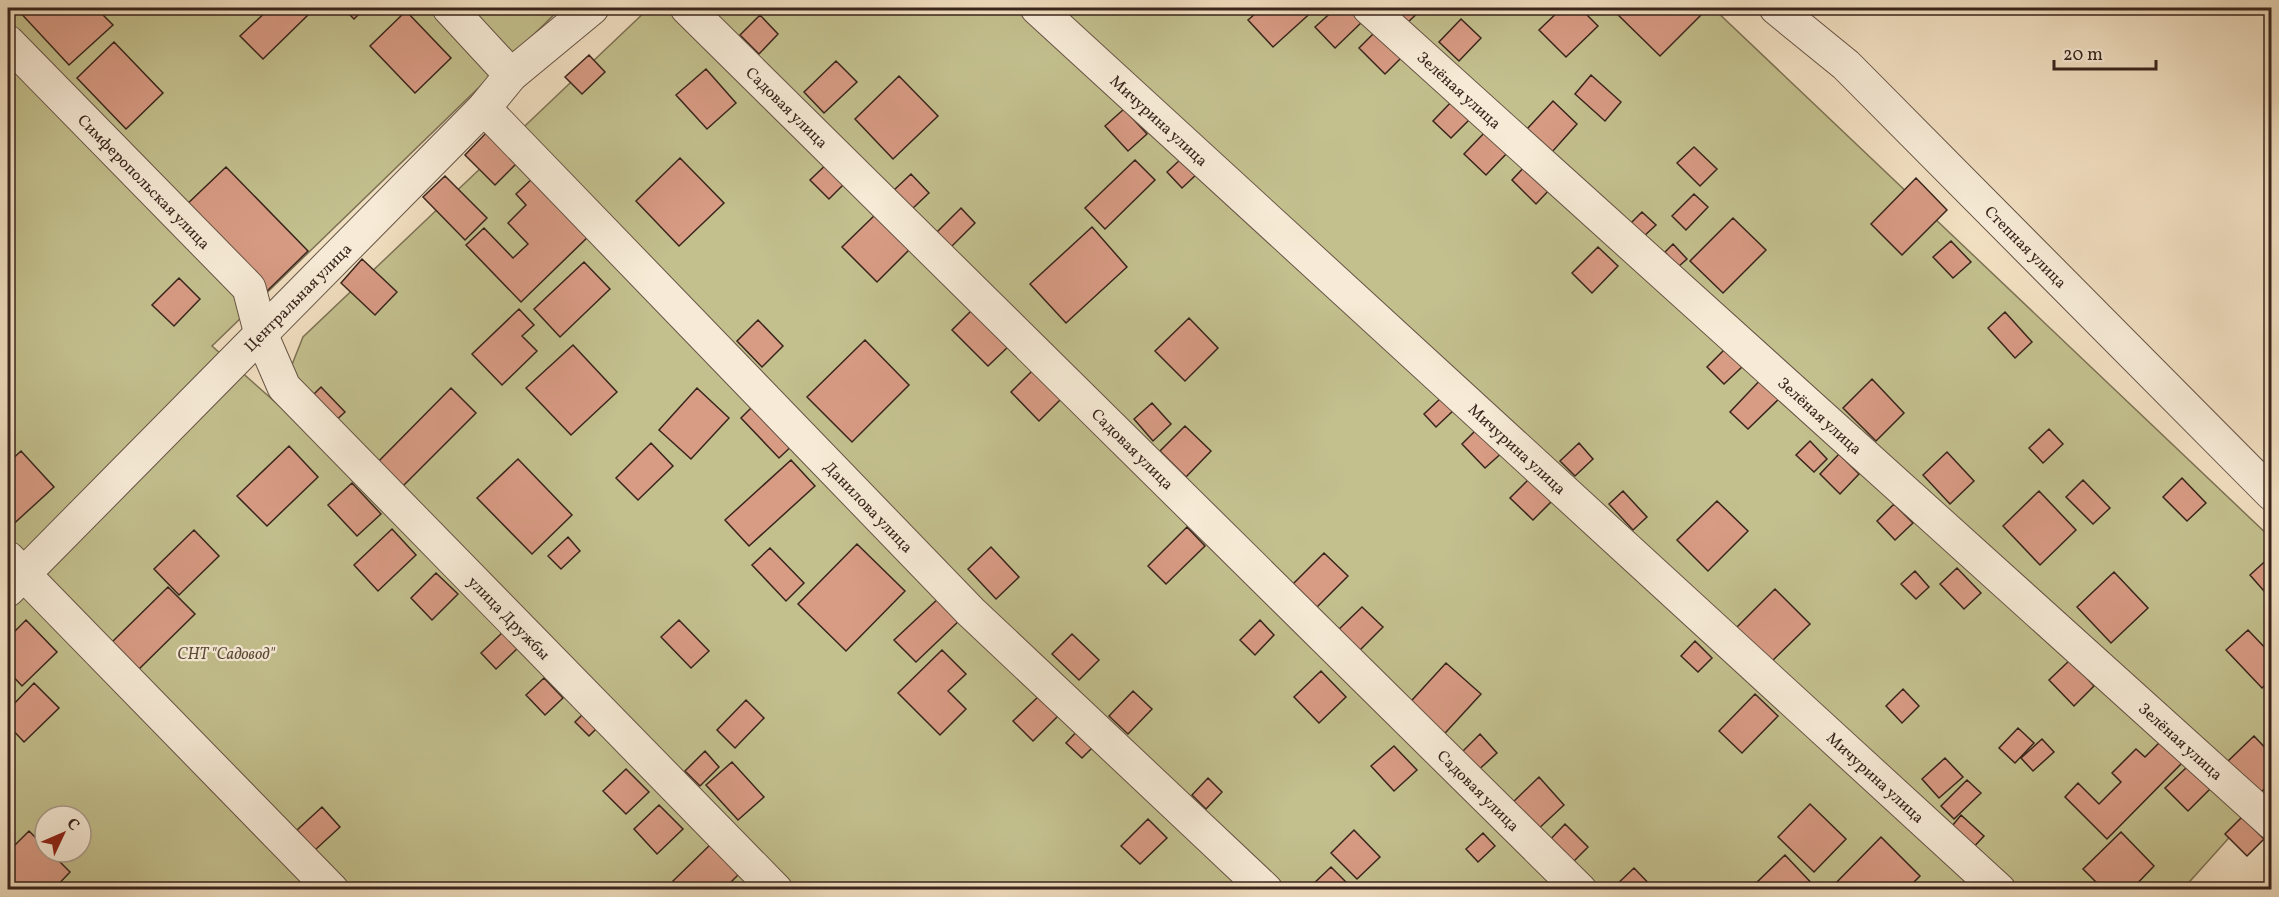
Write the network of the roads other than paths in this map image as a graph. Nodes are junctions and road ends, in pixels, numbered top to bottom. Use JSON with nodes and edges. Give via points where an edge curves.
{"nodes":[{"id":1,"x":448,"y":8,"type":"edge"},
{"id":2,"x":592,"y":8,"type":"edge"},
{"id":3,"x":687,"y":8,"type":"edge"},
{"id":4,"x":1037,"y":8,"type":"edge"},
{"id":5,"x":1369,"y":8,"type":"edge"},
{"id":6,"x":1776,"y":8,"type":"edge"},
{"id":7,"x":8,"y":42,"type":"edge"},
{"id":8,"x":511,"y":75,"type":"junction"},
{"id":9,"x":484,"y":108,"type":"junction"},
{"id":10,"x":261,"y":334,"type":"junction"},
{"id":11,"x":2271,"y":494,"type":"edge"},
{"id":12,"x":13,"y":574,"type":"edge"},
{"id":13,"x":2271,"y":824,"type":"edge"},
{"id":14,"x":332,"y":890,"type":"edge"},
{"id":15,"x":776,"y":890,"type":"edge"},
{"id":16,"x":1266,"y":890,"type":"edge"},
{"id":17,"x":1580,"y":890,"type":"edge"},
{"id":18,"x":1999,"y":890,"type":"edge"}],
"edges":[{"from":1,"to":8,"type":"street"},
{"from":2,"to":8,"type":"street","name":"Центральная улица"},
{"from":3,"to":17,"type":"street","name":"Садовая улица"},
{"from":4,"to":18,"type":"street","name":"Мичурина улица"},
{"from":5,"to":13,"type":"street","name":"Зелёная улица"},
{"from":6,"to":11,"type":"street","name":"Степная улица","via":[[1846,65]]},
{"from":7,"to":10,"type":"street","name":"Симферопольская улица","via":[[249,288]]},
{"from":8,"to":9,"type":"street","name":"Центральная улица"},
{"from":9,"to":10,"type":"street","name":"Центральная улица"},
{"from":9,"to":16,"type":"street","name":"Данилова улица","via":[[971,612]]},
{"from":10,"to":12,"type":"street","name":"Центральная улица"},
{"from":10,"to":15,"type":"street","name":"улица Дружбы","via":[[284,387]]},
{"from":12,"to":14,"type":"street"}]}
